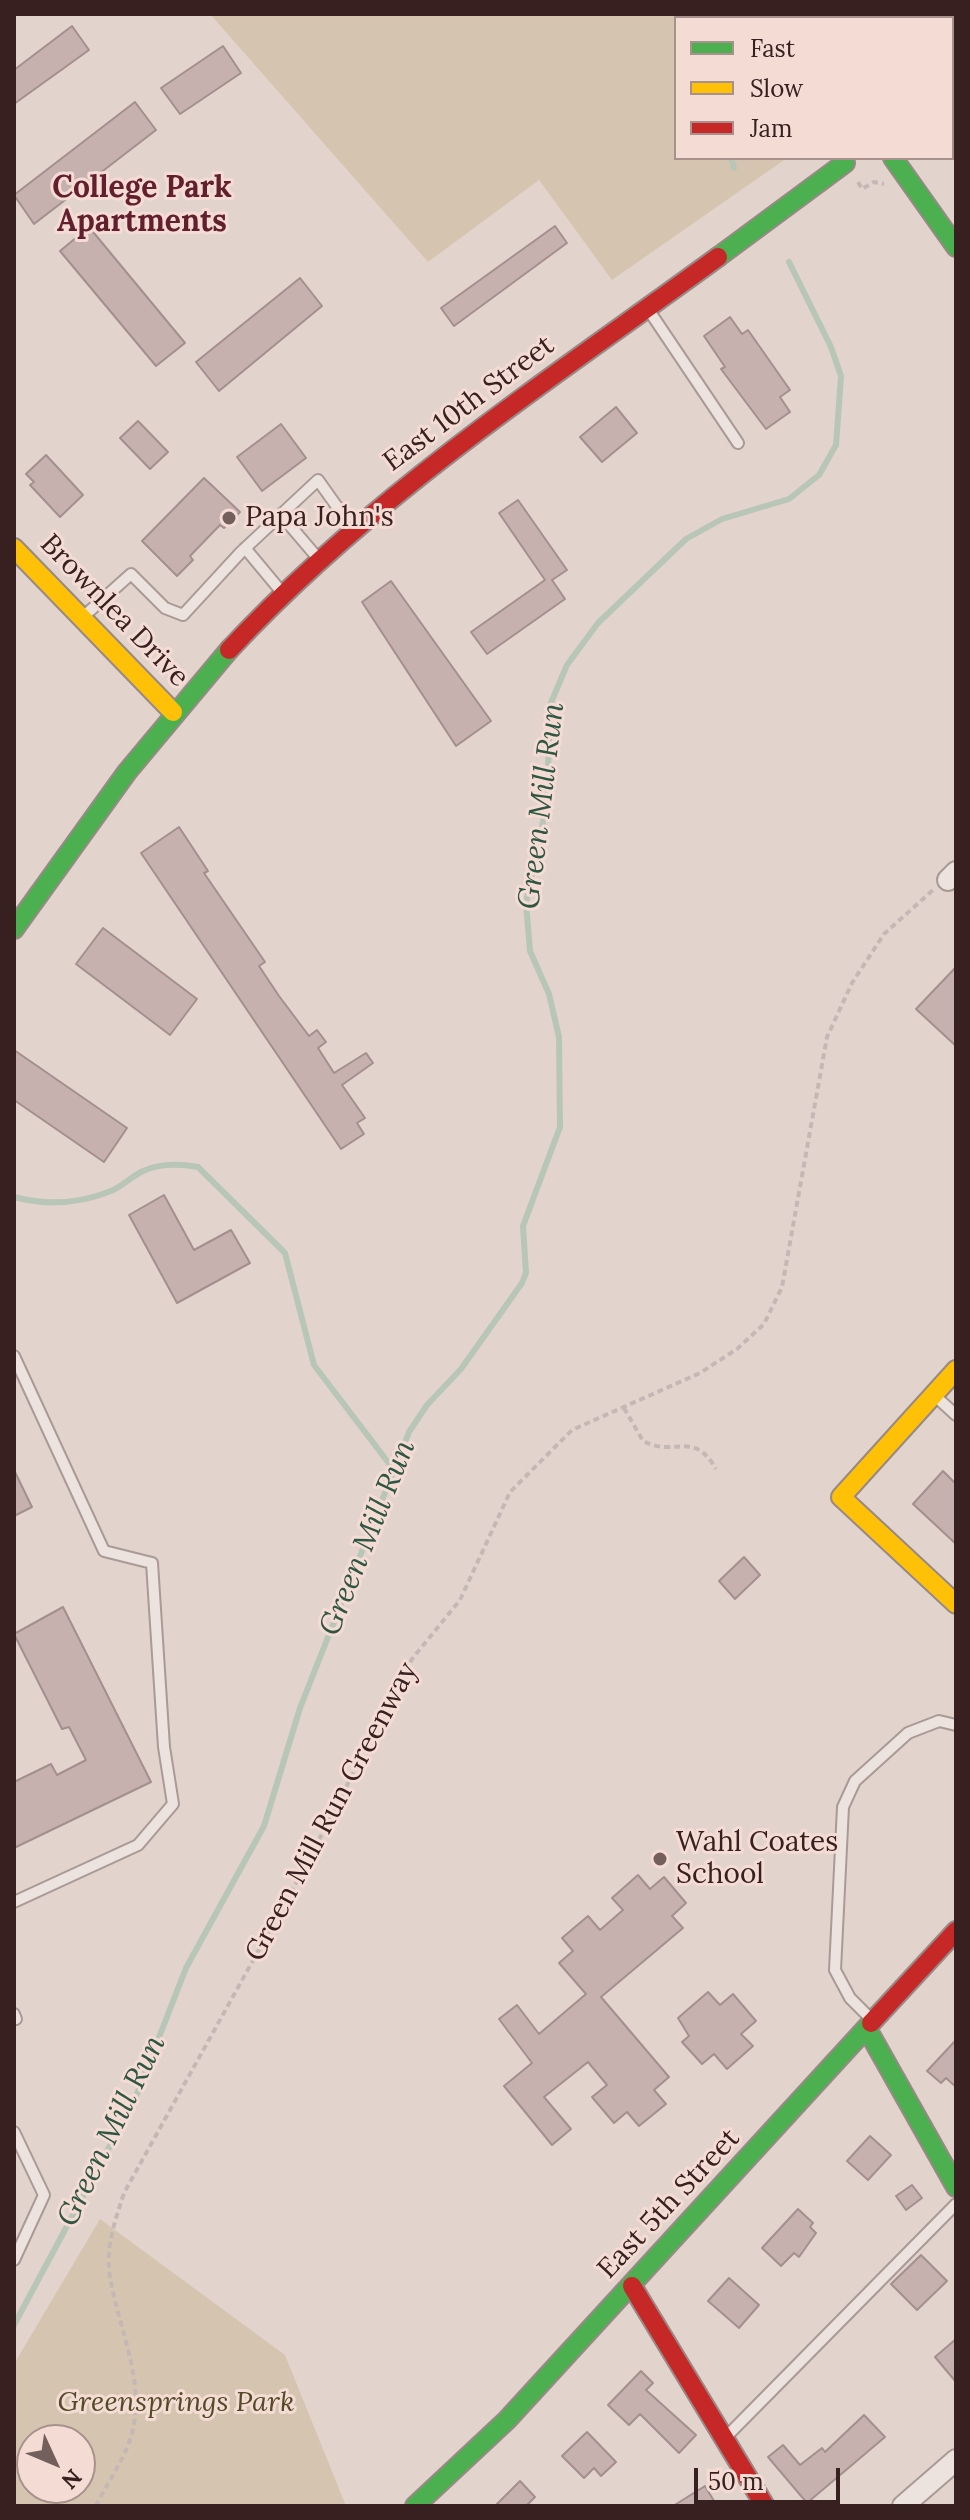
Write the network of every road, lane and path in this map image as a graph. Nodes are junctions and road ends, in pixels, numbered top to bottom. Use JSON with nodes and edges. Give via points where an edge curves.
{"nodes":[{"id":1,"x":849,"y":160,"type":"edge"},
{"id":2,"x":894,"y":160,"type":"edge"},
{"id":3,"x":956,"y":247,"type":"edge"},
{"id":4,"x":647,"y":307,"type":"junction"},
{"id":5,"x":738,"y":443,"type":"dead end"},
{"id":6,"x":281,"y":515,"type":"junction"},
{"id":7,"x":354,"y":530,"type":"junction"},
{"id":8,"x":14,"y":548,"type":"edge"},
{"id":9,"x":245,"y":548,"type":"junction"},
{"id":10,"x":320,"y":561,"type":"junction"},
{"id":11,"x":284,"y":594,"type":"junction"},
{"id":12,"x":82,"y":618,"type":"junction"},
{"id":13,"x":173,"y":712,"type":"junction"},
{"id":14,"x":924,"y":896,"type":"dead end"},
{"id":15,"x":14,"y":929,"type":"edge"},
{"id":16,"x":14,"y":1356,"type":"edge"},
{"id":17,"x":956,"y":1370,"type":"edge"},
{"id":18,"x":933,"y":1395,"type":"junction"},
{"id":19,"x":624,"y":1408,"type":"junction"},
{"id":20,"x":956,"y":1415,"type":"edge"},
{"id":21,"x":716,"y":1469,"type":"dead end"},
{"id":22,"x":956,"y":1604,"type":"edge"},
{"id":23,"x":956,"y":1725,"type":"edge"},
{"id":24,"x":14,"y":1902,"type":"edge"},
{"id":25,"x":956,"y":1931,"type":"edge"},
{"id":26,"x":870,"y":2026,"type":"junction"},
{"id":27,"x":14,"y":2132,"type":"edge"},
{"id":28,"x":956,"y":2187,"type":"edge"},
{"id":29,"x":956,"y":2204,"type":"edge"},
{"id":30,"x":14,"y":2260,"type":"edge"},
{"id":31,"x":632,"y":2286,"type":"junction"},
{"id":32,"x":724,"y":2438,"type":"junction"},
{"id":33,"x":956,"y":2460,"type":"edge"},
{"id":34,"x":96,"y":2506,"type":"edge"},
{"id":35,"x":415,"y":2506,"type":"edge"},
{"id":36,"x":765,"y":2506,"type":"edge"},
{"id":37,"x":903,"y":2506,"type":"edge"}],
"edges":[{"from":1,"to":4,"type":"main road","name":"East 10th Street"},
{"from":2,"to":3,"type":"main road"},
{"from":4,"to":5,"type":"lane"},
{"from":4,"to":7,"type":"main road","name":"East 10th Street","via":[[485,424]]},
{"from":6,"to":7,"type":"lane","via":[[318,480]]},
{"from":6,"to":9,"type":"lane"},
{"from":6,"to":10,"type":"lane"},
{"from":7,"to":10,"type":"main road","name":"East 10th Street"},
{"from":8,"to":12,"type":"main road","name":"Brownlea Drive"},
{"from":9,"to":11,"type":"lane"},
{"from":9,"to":12,"type":"lane","via":[[183,615],[165,608],[131,574]]},
{"from":10,"to":11,"type":"main road","name":"East 10th Street"},
{"from":11,"to":13,"type":"main road","name":"East 10th Street"},
{"from":12,"to":13,"type":"main road","name":"Brownlea Drive"},
{"from":13,"to":15,"type":"main road","name":"East 10th Street"},
{"from":14,"to":19,"type":"path","name":"Green Mill Run Greenway","via":[[884,934],[852,983],[827,1037],[782,1287],[764,1324],[700,1373]]},
{"from":16,"to":24,"type":"lane","via":[[104,1551],[152,1563],[164,1747],[173,1804],[138,1845]]},
{"from":17,"to":18,"type":"main road"},
{"from":18,"to":20,"type":"lane"},
{"from":18,"to":22,"type":"main road","via":[[841,1497]]},
{"from":19,"to":21,"type":"path","via":[[643,1441],[663,1447],[696,1446]]},
{"from":19,"to":34,"type":"path","name":"Green Mill Run Greenway","via":[[572,1430],[510,1492],[460,1600],[412,1659],[307,1863],[124,2193],[110,2235],[110,2276],[127,2334],[135,2395],[130,2440]]},
{"from":23,"to":26,"type":"lane","via":[[939,1721],[908,1733],[855,1781],[843,1807],[835,1970]]},
{"from":25,"to":26,"type":"main road","name":"East 5th Street"},
{"from":26,"to":28,"type":"main road"},
{"from":26,"to":31,"type":"main road","name":"East 5th Street"},
{"from":27,"to":30,"type":"lane","via":[[44,2195]]},
{"from":29,"to":32,"type":"lane"},
{"from":31,"to":32,"type":"main road"},
{"from":31,"to":35,"type":"main road","name":"East 5th Street","via":[[507,2420]]},
{"from":32,"to":36,"type":"main road"},
{"from":33,"to":37,"type":"street"}]}
